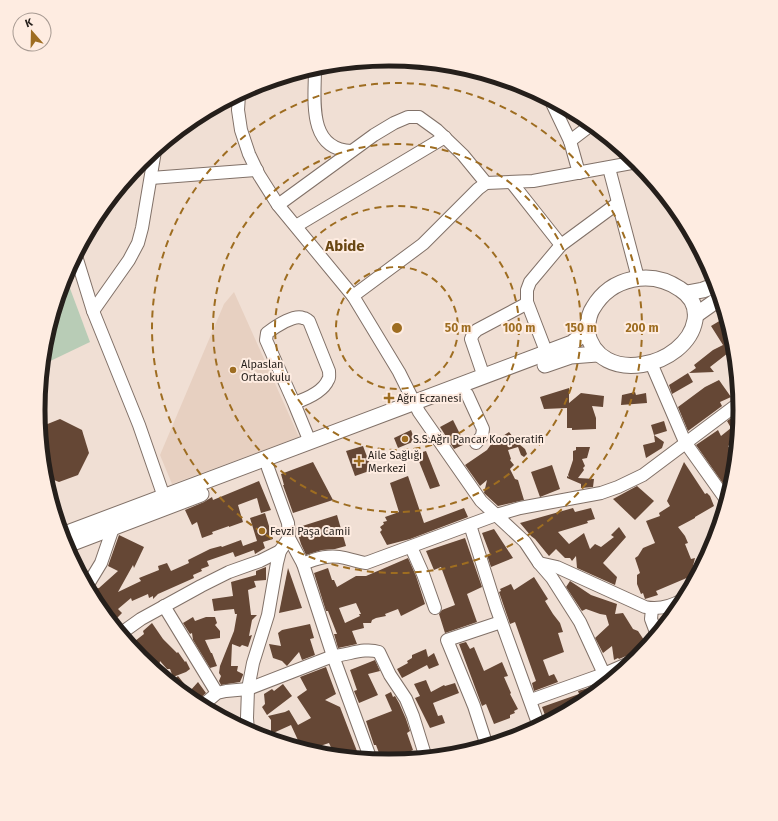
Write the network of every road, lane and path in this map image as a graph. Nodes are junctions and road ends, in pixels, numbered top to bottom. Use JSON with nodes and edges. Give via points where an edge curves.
{"nodes":[{"id":1,"x":315,"y":75,"type":"edge"},
{"id":2,"x":239,"y":101,"type":"edge"},
{"id":3,"x":555,"y":110,"type":"edge"},
{"id":4,"x":586,"y":129,"type":"edge"},
{"id":5,"x":445,"y":137,"type":"junction"},
{"id":6,"x":570,"y":141,"type":"junction"},
{"id":7,"x":351,"y":151,"type":"junction"},
{"id":8,"x":153,"y":160,"type":"edge"},
{"id":9,"x":629,"y":164,"type":"edge"},
{"id":10,"x":609,"y":168,"type":"junction"},
{"id":11,"x":257,"y":170,"type":"junction"},
{"id":12,"x":579,"y":173,"type":"junction"},
{"id":13,"x":150,"y":178,"type":"junction"},
{"id":14,"x":512,"y":182,"type":"junction"},
{"id":15,"x":486,"y":183,"type":"junction"},
{"id":16,"x":618,"y":203,"type":"junction"},
{"id":17,"x":278,"y":204,"type":"junction"},
{"id":18,"x":296,"y":226,"type":"junction"},
{"id":19,"x":561,"y":245,"type":"junction"},
{"id":20,"x":78,"y":263,"type":"edge"},
{"id":21,"x":638,"y":278,"type":"junction"},
{"id":22,"x":710,"y":287,"type":"edge"},
{"id":23,"x":687,"y":293,"type":"junction"},
{"id":24,"x":353,"y":296,"type":"junction"},
{"id":25,"x":715,"y":301,"type":"edge"},
{"id":26,"x":527,"y":302,"type":"junction"},
{"id":27,"x":93,"y":311,"type":"junction"},
{"id":28,"x":696,"y":315,"type":"junction"},
{"id":29,"x":587,"y":332,"type":"junction"},
{"id":30,"x":547,"y":354,"type":"junction"},
{"id":31,"x":597,"y":354,"type":"junction"},
{"id":32,"x":651,"y":363,"type":"junction"},
{"id":33,"x":484,"y":377,"type":"junction"},
{"id":34,"x":467,"y":394,"type":"junction"},
{"id":35,"x":294,"y":403,"type":"junction"},
{"id":36,"x":417,"y":407,"type":"junction"},
{"id":37,"x":733,"y":407,"type":"edge"},
{"id":38,"x":310,"y":442,"type":"junction"},
{"id":39,"x":685,"y":442,"type":"junction"},
{"id":40,"x":476,"y":444,"type":"dead end"},
{"id":41,"x":268,"y":468,"type":"junction"},
{"id":42,"x":722,"y":494,"type":"edge"},
{"id":43,"x":164,"y":497,"type":"junction"},
{"id":44,"x":496,"y":515,"type":"junction"},
{"id":45,"x":111,"y":523,"type":"junction"},
{"id":46,"x":470,"y":525,"type":"junction"},
{"id":47,"x":68,"y":534,"type":"edge"},
{"id":48,"x":289,"y":538,"type":"junction"},
{"id":49,"x":71,"y":542,"type":"edge"},
{"id":50,"x":411,"y":547,"type":"junction"},
{"id":51,"x":280,"y":551,"type":"junction"},
{"id":52,"x":539,"y":563,"type":"junction"},
{"id":53,"x":302,"y":564,"type":"junction"},
{"id":54,"x":90,"y":581,"type":"edge"},
{"id":55,"x":674,"y":604,"type":"edge"},
{"id":56,"x":164,"y":606,"type":"junction"},
{"id":57,"x":435,"y":608,"type":"dead end"},
{"id":58,"x":652,"y":609,"type":"junction"},
{"id":59,"x":501,"y":622,"type":"junction"},
{"id":60,"x":655,"y":629,"type":"edge"},
{"id":61,"x":125,"y":631,"type":"edge"},
{"id":62,"x":332,"y":656,"type":"junction"},
{"id":63,"x":605,"y":678,"type":"edge"},
{"id":64,"x":602,"y":680,"type":"edge"},
{"id":65,"x":248,"y":689,"type":"junction"},
{"id":66,"x":218,"y":694,"type":"junction"},
{"id":67,"x":531,"y":700,"type":"junction"},
{"id":68,"x":207,"y":702,"type":"edge"},
{"id":69,"x":537,"y":721,"type":"edge"},
{"id":70,"x":247,"y":724,"type":"edge"},
{"id":71,"x":485,"y":741,"type":"edge"},
{"id":72,"x":424,"y":753,"type":"edge"},
{"id":73,"x":369,"y":754,"type":"edge"}],
"edges":[{"from":1,"to":7,"type":"street","via":[[314,107],[318,129],[335,149]]},
{"from":2,"to":11,"type":"street","via":[[241,130]]},
{"from":3,"to":6,"type":"street"},
{"from":4,"to":6,"type":"street"},
{"from":5,"to":7,"type":"street","via":[[419,117],[408,117],[394,123]]},
{"from":5,"to":15,"type":"street"},
{"from":5,"to":18,"type":"street"},
{"from":6,"to":12,"type":"street"},
{"from":7,"to":17,"type":"street"},
{"from":8,"to":13,"type":"street"},
{"from":9,"to":10,"type":"street"},
{"from":10,"to":12,"type":"street"},
{"from":10,"to":16,"type":"street"},
{"from":11,"to":13,"type":"street"},
{"from":11,"to":17,"type":"street"},
{"from":12,"to":14,"type":"street"},
{"from":13,"to":27,"type":"street","via":[[138,243]]},
{"from":14,"to":15,"type":"street"},
{"from":14,"to":19,"type":"street"},
{"from":15,"to":24,"type":"street","via":[[422,244]]},
{"from":16,"to":19,"type":"street"},
{"from":16,"to":21,"type":"street"},
{"from":17,"to":18,"type":"street"},
{"from":18,"to":24,"type":"street"},
{"from":19,"to":26,"type":"street","via":[[530,282]]},
{"from":20,"to":27,"type":"street"},
{"from":21,"to":23,"type":"main road","via":[[664,281]]},
{"from":21,"to":29,"type":"main road","via":[[625,281],[607,291],[592,308]]},
{"from":22,"to":23,"type":"main road"},
{"from":23,"to":28,"type":"main road"},
{"from":24,"to":36,"type":"street"},
{"from":25,"to":28,"type":"main road"},
{"from":26,"to":30,"type":"street"},
{"from":26,"to":33,"type":"street","via":[[473,334],[471,339]]},
{"from":27,"to":43,"type":"street","via":[[139,425]]},
{"from":28,"to":32,"type":"main road","via":[[686,341]]},
{"from":29,"to":30,"type":"main road","via":[[572,343]]},
{"from":29,"to":31,"type":"main road"},
{"from":30,"to":33,"type":"main road"},
{"from":31,"to":32,"type":"main road","via":[[610,362],[623,365]]},
{"from":31,"to":34,"type":"main road","via":[[581,354],[561,359]]},
{"from":32,"to":39,"type":"street"},
{"from":33,"to":36,"type":"main road"},
{"from":34,"to":36,"type":"main road"},
{"from":34,"to":40,"type":"street","via":[[483,429],[482,436]]},
{"from":35,"to":35,"type":"street","via":[[266,340],[267,333],[275,327],[294,318],[303,317],[309,321],[329,371],[329,379],[324,387]]},
{"from":35,"to":38,"type":"street"},
{"from":36,"to":38,"type":"main road"},
{"from":36,"to":41,"type":"main road"},
{"from":36,"to":44,"type":"street","via":[[481,501]]},
{"from":37,"to":39,"type":"street"},
{"from":38,"to":43,"type":"main road"},
{"from":39,"to":42,"type":"street"},
{"from":39,"to":44,"type":"street","via":[[643,475],[618,487],[601,493]]},
{"from":41,"to":45,"type":"main road"},
{"from":41,"to":48,"type":"street","via":[[288,523]]},
{"from":43,"to":45,"type":"main road"},
{"from":44,"to":46,"type":"street"},
{"from":44,"to":52,"type":"street","via":[[525,542]]},
{"from":45,"to":47,"type":"main road"},
{"from":45,"to":49,"type":"main road"},
{"from":45,"to":54,"type":"street","via":[[101,563]]},
{"from":46,"to":50,"type":"street"},
{"from":46,"to":59,"type":"street"},
{"from":48,"to":51,"type":"street"},
{"from":48,"to":53,"type":"street"},
{"from":50,"to":53,"type":"street","via":[[366,563],[333,556]]},
{"from":50,"to":57,"type":"street"},
{"from":51,"to":56,"type":"street","via":[[229,572]]},
{"from":51,"to":65,"type":"street","via":[[268,615]]},
{"from":52,"to":58,"type":"street","via":[[557,567],[626,600]]},
{"from":52,"to":63,"type":"street","via":[[552,578],[580,622]]},
{"from":53,"to":62,"type":"street"},
{"from":55,"to":58,"type":"street"},
{"from":56,"to":61,"type":"street"},
{"from":56,"to":66,"type":"street"},
{"from":58,"to":60,"type":"street","via":[[651,619]]},
{"from":59,"to":67,"type":"street"},
{"from":59,"to":71,"type":"street","via":[[447,640]]},
{"from":62,"to":65,"type":"street"},
{"from":62,"to":72,"type":"street","via":[[365,650],[379,652],[406,699]]},
{"from":62,"to":73,"type":"street"},
{"from":64,"to":67,"type":"street"},
{"from":65,"to":66,"type":"street"},
{"from":65,"to":70,"type":"street"},
{"from":66,"to":68,"type":"street"},
{"from":67,"to":69,"type":"street"}]}
